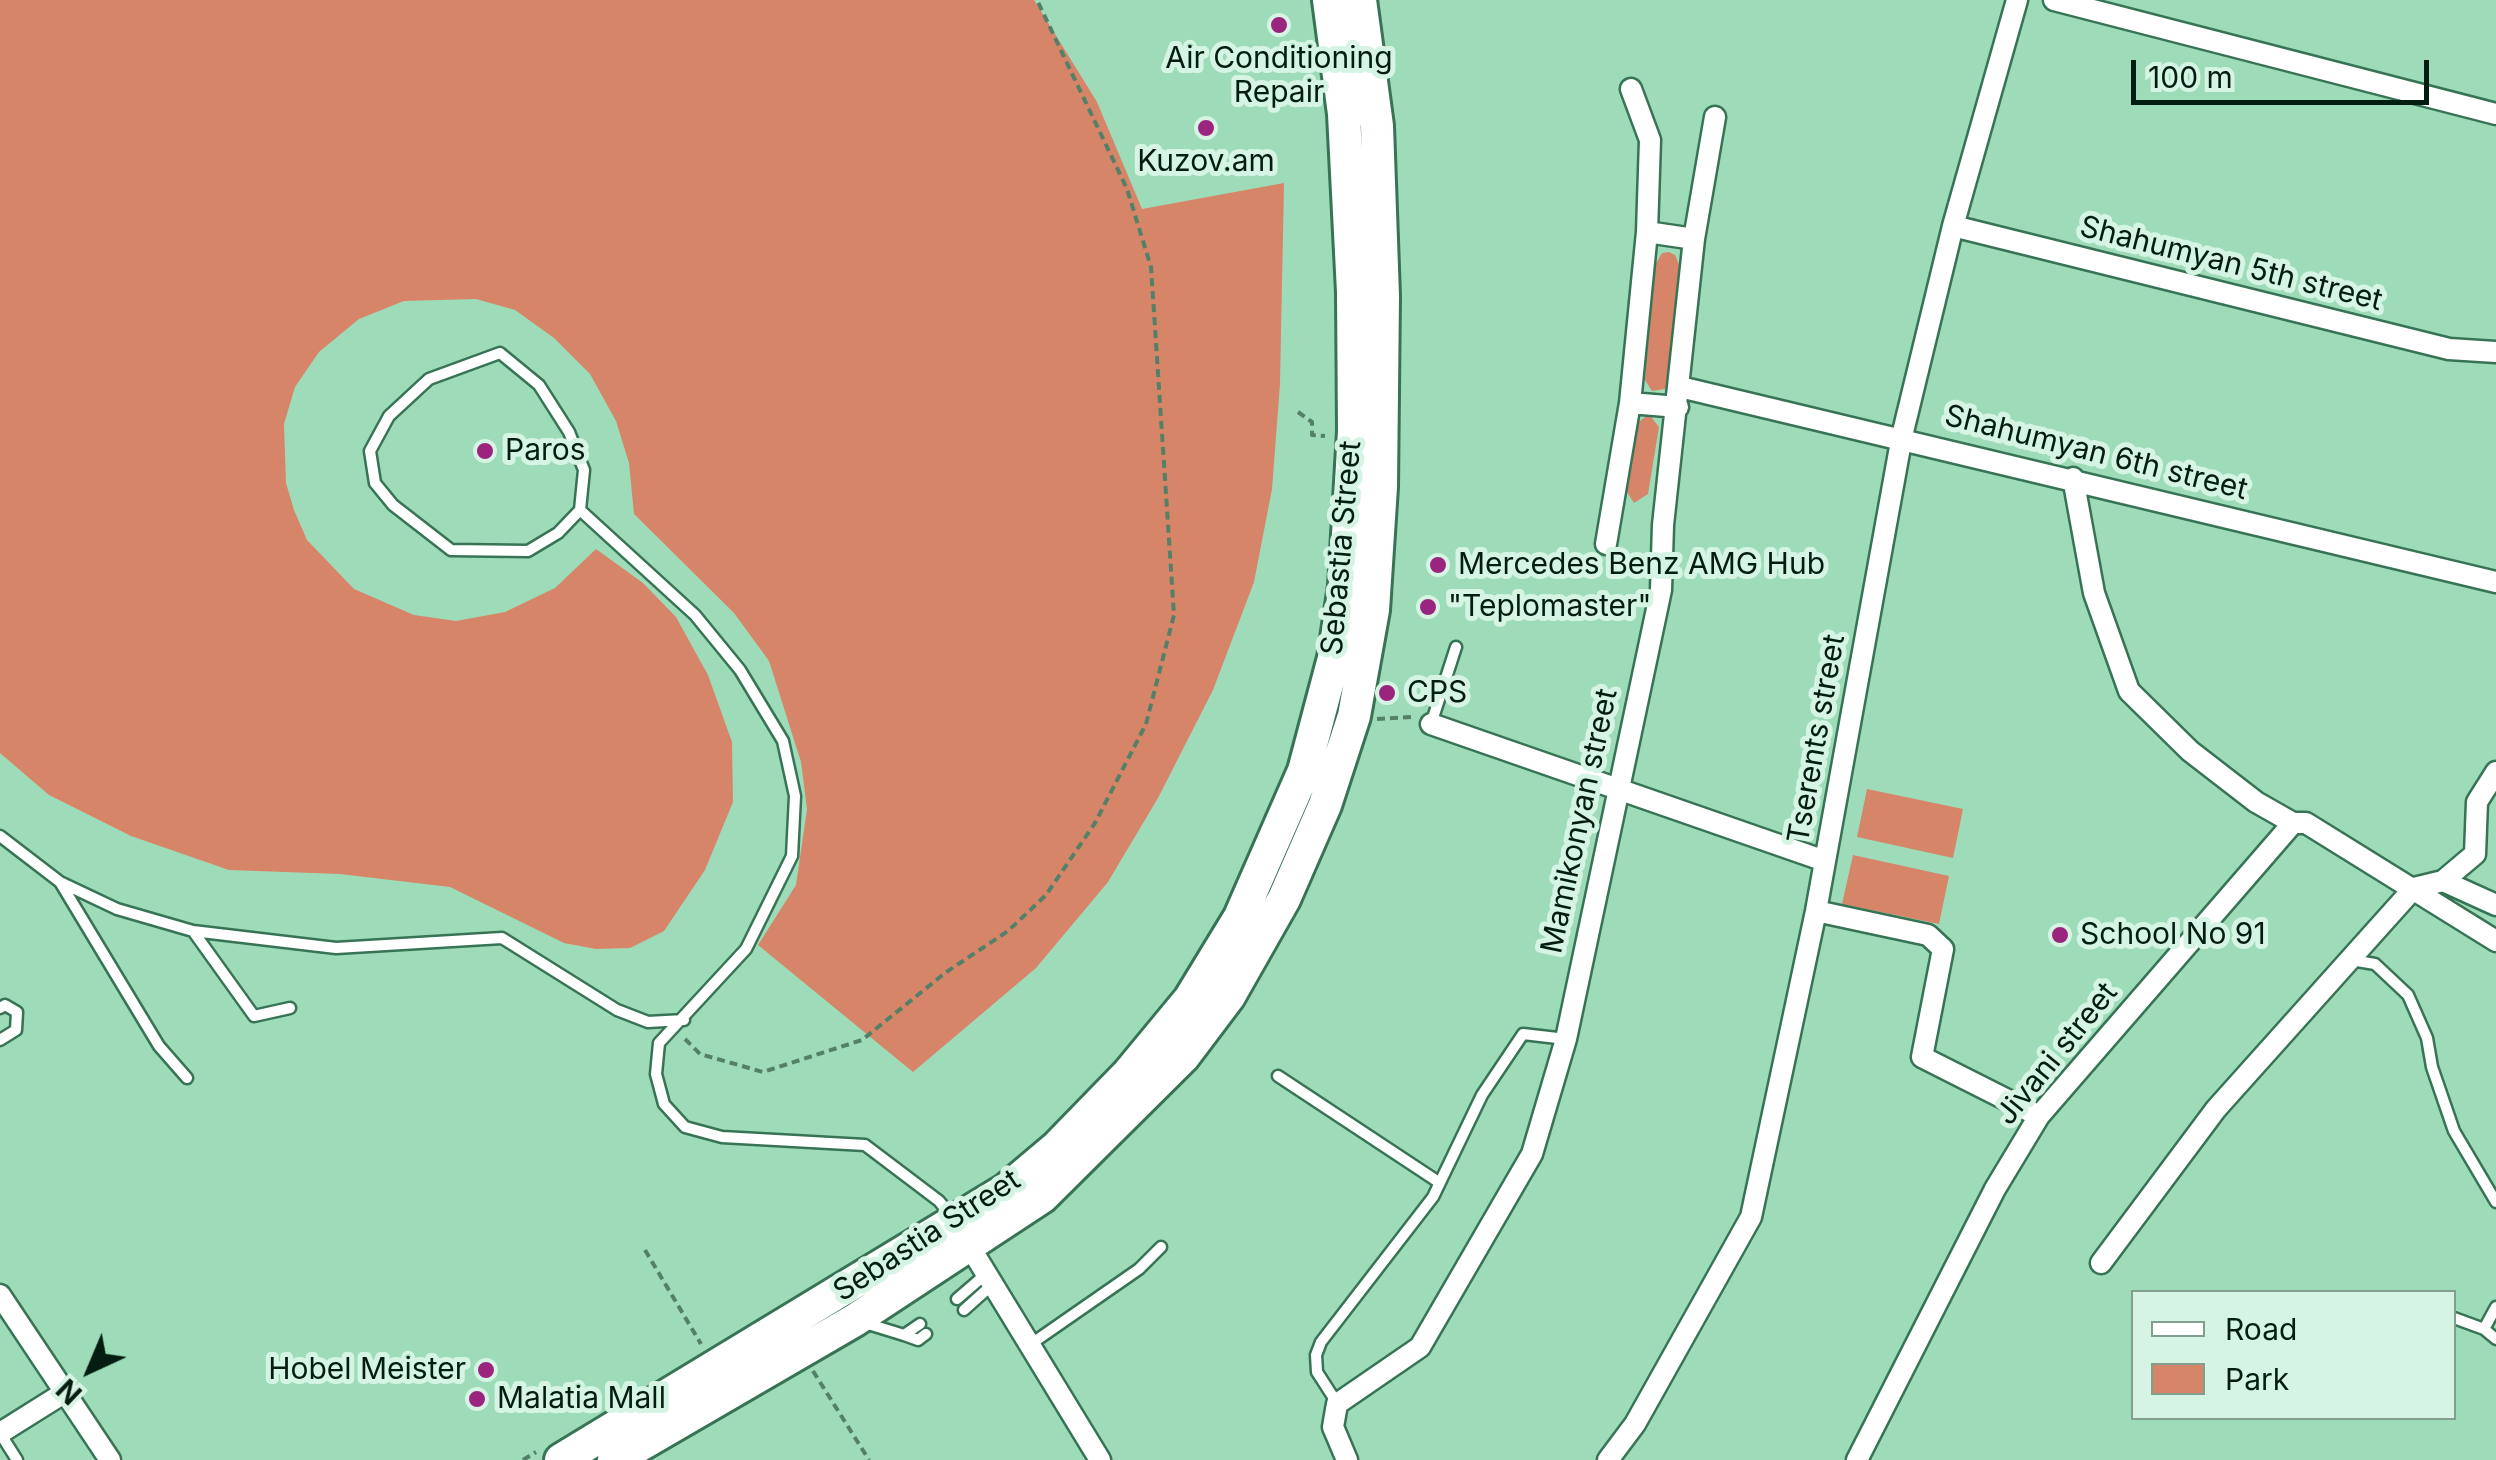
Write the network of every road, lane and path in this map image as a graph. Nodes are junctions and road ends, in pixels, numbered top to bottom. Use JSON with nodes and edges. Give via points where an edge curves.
{"nodes":[{"id":1,"x":1037,"y":0,"type":"edge"},
{"id":2,"x":1329,"y":0,"type":"edge"},
{"id":3,"x":1360,"y":0,"type":"edge"},
{"id":4,"x":2017,"y":0,"type":"edge"},
{"id":5,"x":2054,"y":0,"type":"edge"},
{"id":6,"x":1631,"y":90,"type":"dead end"},
{"id":7,"x":2496,"y":114,"type":"edge"},
{"id":8,"x":1715,"y":117,"type":"dead end"},
{"id":9,"x":1953,"y":226,"type":"junction"},
{"id":10,"x":1647,"y":232,"type":"junction"},
{"id":11,"x":1694,"y":238,"type":"junction"},
{"id":12,"x":2496,"y":352,"type":"edge"},
{"id":13,"x":1679,"y":397,"type":"junction"},
{"id":14,"x":1630,"y":403,"type":"junction"},
{"id":15,"x":1298,"y":412,"type":"dead end"},
{"id":16,"x":1326,"y":436,"type":"dead end"},
{"id":17,"x":1902,"y":436,"type":"junction"},
{"id":18,"x":2073,"y":478,"type":"junction"},
{"id":19,"x":580,"y":510,"type":"junction"},
{"id":20,"x":1606,"y":544,"type":"dead end"},
{"id":21,"x":2496,"y":582,"type":"edge"},
{"id":22,"x":1456,"y":647,"type":"dead end"},
{"id":23,"x":1368,"y":719,"type":"dead end"},
{"id":24,"x":1431,"y":724,"type":"junction"},
{"id":25,"x":2496,"y":772,"type":"edge"},
{"id":26,"x":1616,"y":788,"type":"junction"},
{"id":27,"x":2293,"y":823,"type":"junction"},
{"id":28,"x":2,"y":840,"type":"edge"},
{"id":29,"x":1825,"y":861,"type":"junction"},
{"id":30,"x":2444,"y":880,"type":"junction"},
{"id":31,"x":60,"y":882,"type":"junction"},
{"id":32,"x":2414,"y":888,"type":"junction"},
{"id":33,"x":2496,"y":905,"type":"edge"},
{"id":34,"x":1816,"y":911,"type":"junction"},
{"id":35,"x":193,"y":931,"type":"junction"},
{"id":36,"x":2496,"y":941,"type":"edge"},
{"id":37,"x":2350,"y":960,"type":"junction"},
{"id":38,"x":0,"y":1008,"type":"edge"},
{"id":39,"x":290,"y":1008,"type":"dead end"},
{"id":40,"x":684,"y":1020,"type":"junction"},
{"id":41,"x":674,"y":1028,"type":"junction"},
{"id":42,"x":0,"y":1040,"type":"edge"},
{"id":43,"x":1566,"y":1040,"type":"junction"},
{"id":44,"x":1278,"y":1076,"type":"dead end"},
{"id":45,"x":187,"y":1078,"type":"dead end"},
{"id":46,"x":2039,"y":1116,"type":"junction"},
{"id":47,"x":1438,"y":1181,"type":"junction"},
{"id":48,"x":2496,"y":1202,"type":"edge"},
{"id":49,"x":1160,"y":1247,"type":"dead end"},
{"id":50,"x":645,"y":1250,"type":"dead end"},
{"id":51,"x":976,"y":1257,"type":"junction"},
{"id":52,"x":2101,"y":1262,"type":"dead end"},
{"id":53,"x":0,"y":1295,"type":"edge"},
{"id":54,"x":957,"y":1299,"type":"dead end"},
{"id":55,"x":2496,"y":1307,"type":"edge"},
{"id":56,"x":964,"y":1310,"type":"dead end"},
{"id":57,"x":2456,"y":1319,"type":"edge"},
{"id":58,"x":854,"y":1320,"type":"junction"},
{"id":59,"x":923,"y":1329,"type":"dead end"},
{"id":60,"x":2484,"y":1329,"type":"junction"},
{"id":61,"x":2496,"y":1339,"type":"edge"},
{"id":62,"x":1031,"y":1344,"type":"junction"},
{"id":63,"x":704,"y":1348,"type":"dead end"},
{"id":64,"x":812,"y":1370,"type":"dead end"},
{"id":65,"x":67,"y":1391,"type":"junction"},
{"id":66,"x":1337,"y":1404,"type":"junction"},
{"id":67,"x":0,"y":1433,"type":"edge"},
{"id":68,"x":18,"y":1460,"type":"edge"},
{"id":69,"x":110,"y":1460,"type":"edge"},
{"id":70,"x":561,"y":1460,"type":"edge"},
{"id":71,"x":614,"y":1460,"type":"edge"},
{"id":72,"x":869,"y":1460,"type":"edge"},
{"id":73,"x":1100,"y":1460,"type":"edge"},
{"id":74,"x":1347,"y":1460,"type":"edge"},
{"id":75,"x":1608,"y":1460,"type":"edge"},
{"id":76,"x":1856,"y":1460,"type":"edge"}],
"edges":[{"from":1,"to":41,"type":"path","via":[[1127,189],[1151,267],[1174,615],[1146,724],[1094,823],[1046,895],[862,1040],[763,1072],[700,1054]]},
{"from":2,"to":51,"type":"main road","name":"Sebastia Street","via":[[1344,114],[1354,430],[1340,622],[1304,771],[1240,917],[1190,999],[1128,1074],[1006,1190]]},
{"from":3,"to":51,"type":"main road","name":"Sebastia Street","via":[[1377,126],[1382,391],[1372,610],[1354,716],[1317,826],[1228,996],[1126,1117]]},
{"from":4,"to":9,"type":"street","name":"Tserents street"},
{"from":5,"to":7,"type":"street"},
{"from":6,"to":10,"type":"street","via":[[1650,140]]},
{"from":8,"to":11,"type":"street","name":"Mamikonyan street"},
{"from":9,"to":12,"type":"street","name":"Shahumyan 5th street","via":[[2449,348]]},
{"from":9,"to":17,"type":"street","name":"Tserents street"},
{"from":10,"to":11,"type":"street"},
{"from":10,"to":14,"type":"street"},
{"from":11,"to":13,"type":"street","name":"Mamikonyan street"},
{"from":13,"to":14,"type":"street","name":"Shahumyan 6th street"},
{"from":13,"to":17,"type":"street","name":"Shahumyan 6th street"},
{"from":13,"to":26,"type":"street","name":"Mamikonyan street","via":[[1662,525],[1661,590]]},
{"from":14,"to":20,"type":"street"},
{"from":15,"to":16,"type":"path","via":[[1312,422],[1312,436]]},
{"from":17,"to":18,"type":"street","name":"Shahumyan 6th street"},
{"from":17,"to":29,"type":"street","name":"Tserents street"},
{"from":18,"to":21,"type":"street","name":"Shahumyan 6th street"},
{"from":18,"to":27,"type":"street","via":[[2094,593],[2129,691],[2190,750]]},
{"from":19,"to":19,"type":"lane","via":[[584,470],[569,432],[540,385],[500,353],[430,379],[389,416],[370,451],[375,483],[393,505],[452,550],[528,552]]},
{"from":19,"to":40,"type":"lane","via":[[695,614],[740,670],[783,742],[794,796],[792,856],[746,949]]},
{"from":22,"to":24,"type":"lane"},
{"from":23,"to":24,"type":"path","via":[[1410,716]]},
{"from":24,"to":26,"type":"street"},
{"from":25,"to":30,"type":"street","via":[[2477,802],[2475,854]]},
{"from":26,"to":29,"type":"street"},
{"from":26,"to":43,"type":"street","name":"Mamikonyan street"},
{"from":27,"to":32,"type":"street","via":[[2306,823]]},
{"from":27,"to":46,"type":"street","name":"Jivani street"},
{"from":28,"to":31,"type":"lane"},
{"from":29,"to":34,"type":"street","name":"Tserents street"},
{"from":30,"to":32,"type":"street"},
{"from":30,"to":33,"type":"street"},
{"from":31,"to":35,"type":"lane","via":[[116,909]]},
{"from":31,"to":45,"type":"lane","via":[[160,1046]]},
{"from":32,"to":36,"type":"street"},
{"from":32,"to":37,"type":"street"},
{"from":34,"to":46,"type":"street","via":[[1928,935],[1944,949],[1922,1058]]},
{"from":34,"to":75,"type":"street","name":"Tserents street","via":[[1751,1217],[1635,1424]]},
{"from":35,"to":39,"type":"lane","via":[[254,1016]]},
{"from":35,"to":40,"type":"lane","via":[[336,948],[502,938],[617,1010],[648,1022]]},
{"from":37,"to":48,"type":"lane","via":[[2375,964],[2408,995],[2454,1130]]},
{"from":37,"to":52,"type":"street","via":[[2216,1110]]},
{"from":38,"to":42,"type":"lane","via":[[17,1012],[16,1030]]},
{"from":40,"to":41,"type":"lane"},
{"from":41,"to":51,"type":"lane","via":[[660,1043],[656,1074],[664,1104],[685,1128],[722,1137],[865,1145],[940,1201]]},
{"from":43,"to":47,"type":"lane","via":[[1523,1034]]},
{"from":43,"to":66,"type":"street","name":"Mamikonyan street","via":[[1532,1154],[1420,1346]]},
{"from":44,"to":47,"type":"lane"},
{"from":46,"to":76,"type":"street","name":"Jivani street"},
{"from":47,"to":66,"type":"lane","via":[[1316,1355]]},
{"from":49,"to":62,"type":"lane"},
{"from":50,"to":63,"type":"path"},
{"from":51,"to":54,"type":"lane"},
{"from":51,"to":56,"type":"lane"},
{"from":51,"to":58,"type":"main road","name":"Sebastia Street"},
{"from":51,"to":62,"type":"street"},
{"from":51,"to":70,"type":"main road","name":"Sebastia Street"},
{"from":53,"to":65,"type":"street"},
{"from":55,"to":60,"type":"lane"},
{"from":57,"to":60,"type":"lane"},
{"from":58,"to":59,"type":"lane","via":[[904,1335]]},
{"from":58,"to":71,"type":"main road","name":"Sebastia Street"},
{"from":60,"to":61,"type":"lane"},
{"from":62,"to":73,"type":"street"},
{"from":64,"to":72,"type":"path"},
{"from":65,"to":67,"type":"street"},
{"from":65,"to":69,"type":"street"},
{"from":66,"to":74,"type":"street","via":[[1333,1427]]},
{"from":67,"to":68,"type":"lane"}]}
